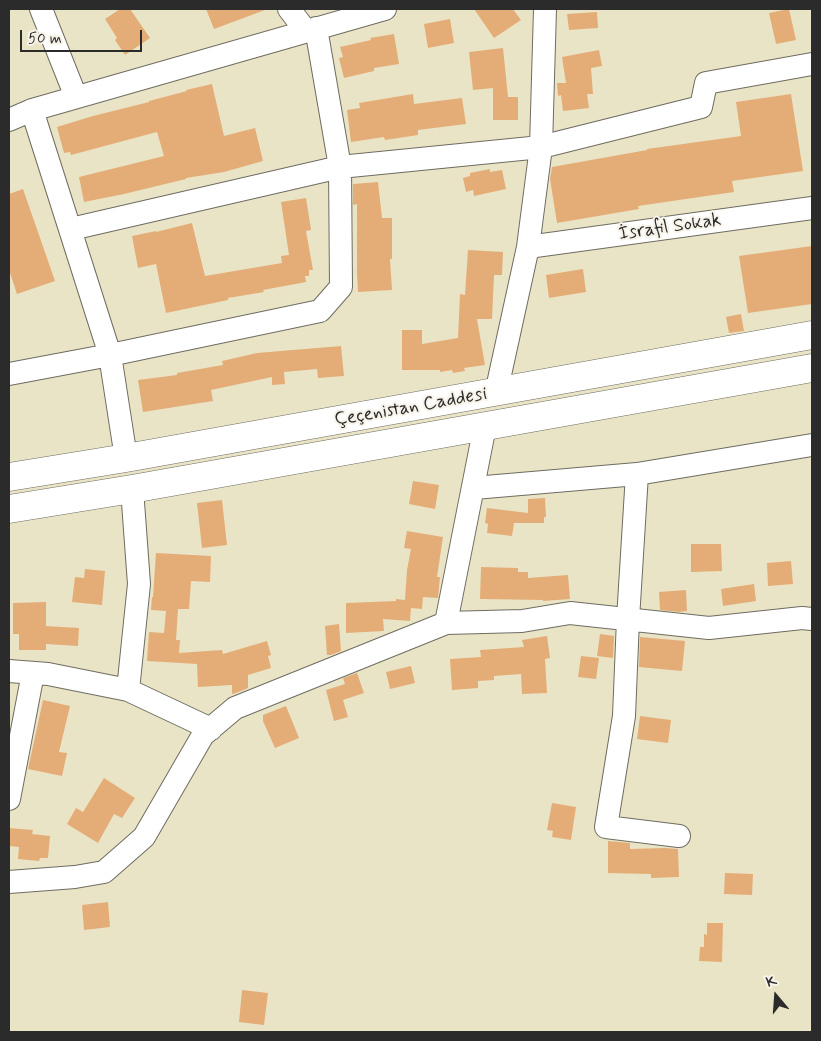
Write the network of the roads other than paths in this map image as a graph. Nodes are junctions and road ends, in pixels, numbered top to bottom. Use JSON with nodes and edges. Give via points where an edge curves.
{"nodes":[{"id":1,"x":41,"y":9,"type":"edge"},
{"id":2,"x":289,"y":9,"type":"edge"},
{"id":3,"x":385,"y":9,"type":"edge"},
{"id":4,"x":545,"y":9,"type":"edge"},
{"id":5,"x":311,"y":29,"type":"junction"},
{"id":6,"x":812,"y":64,"type":"edge"},
{"id":7,"x":76,"y":97,"type":"junction"},
{"id":8,"x":32,"y":110,"type":"junction"},
{"id":9,"x":9,"y":120,"type":"edge"},
{"id":10,"x":541,"y":147,"type":"junction"},
{"id":11,"x":340,"y":167,"type":"junction"},
{"id":12,"x":812,"y":208,"type":"edge"},
{"id":13,"x":71,"y":229,"type":"junction"},
{"id":14,"x":528,"y":247,"type":"junction"},
{"id":15,"x":812,"y":335,"type":"edge"},
{"id":16,"x":110,"y":355,"type":"junction"},
{"id":17,"x":812,"y":368,"type":"edge"},
{"id":18,"x":9,"y":374,"type":"edge"},
{"id":19,"x":496,"y":393,"type":"junction"},
{"id":20,"x":485,"y":426,"type":"junction"},
{"id":21,"x":812,"y":445,"type":"edge"},
{"id":22,"x":126,"y":458,"type":"junction"},
{"id":23,"x":637,"y":474,"type":"junction"},
{"id":24,"x":9,"y":478,"type":"edge"},
{"id":25,"x":474,"y":488,"type":"junction"},
{"id":26,"x":132,"y":489,"type":"junction"},
{"id":27,"x":9,"y":509,"type":"edge"},
{"id":28,"x":628,"y":619,"type":"junction"},
{"id":29,"x":812,"y":619,"type":"edge"},
{"id":30,"x":446,"y":624,"type":"junction"},
{"id":31,"x":9,"y":671,"type":"edge"},
{"id":32,"x":33,"y":673,"type":"junction"},
{"id":33,"x":128,"y":690,"type":"junction"},
{"id":34,"x":211,"y":728,"type":"junction"},
{"id":35,"x":9,"y":799,"type":"edge"},
{"id":36,"x":678,"y":836,"type":"dead end"},
{"id":37,"x":9,"y":882,"type":"edge"}],
"edges":[{"from":1,"to":7,"type":"street"},
{"from":2,"to":5,"type":"street"},
{"from":3,"to":5,"type":"street"},
{"from":4,"to":10,"type":"street"},
{"from":5,"to":7,"type":"street"},
{"from":5,"to":11,"type":"street"},
{"from":6,"to":10,"type":"street","via":[[706,83],[700,107]]},
{"from":7,"to":8,"type":"street"},
{"from":8,"to":9,"type":"street"},
{"from":8,"to":13,"type":"street"},
{"from":10,"to":11,"type":"street"},
{"from":10,"to":14,"type":"street"},
{"from":11,"to":13,"type":"street"},
{"from":11,"to":16,"type":"street","via":[[341,288],[320,311]]},
{"from":12,"to":14,"type":"street","name":"İsrafil Sokak"},
{"from":13,"to":16,"type":"street"},
{"from":14,"to":19,"type":"street"},
{"from":15,"to":19,"type":"main road","name":"Çeçenistan Caddesi"},
{"from":16,"to":18,"type":"street"},
{"from":16,"to":22,"type":"street"},
{"from":17,"to":20,"type":"main road","name":"Çeçenistan Caddesi"},
{"from":19,"to":22,"type":"main road","name":"Çeçenistan Caddesi"},
{"from":20,"to":25,"type":"street"},
{"from":20,"to":26,"type":"main road","name":"Çeçenistan Caddesi"},
{"from":21,"to":23,"type":"street"},
{"from":22,"to":24,"type":"main road","name":"Çeçenistan Caddesi"},
{"from":23,"to":25,"type":"street"},
{"from":23,"to":28,"type":"street"},
{"from":25,"to":30,"type":"street"},
{"from":26,"to":27,"type":"main road","name":"Çeçenistan Caddesi"},
{"from":26,"to":33,"type":"street","via":[[138,584]]},
{"from":28,"to":29,"type":"street","via":[[709,628]]},
{"from":28,"to":30,"type":"street","via":[[570,613],[522,621]]},
{"from":28,"to":36,"type":"street","via":[[624,716],[606,827]]},
{"from":30,"to":34,"type":"street","via":[[235,708]]},
{"from":31,"to":32,"type":"street"},
{"from":32,"to":33,"type":"street"},
{"from":32,"to":35,"type":"street"},
{"from":33,"to":34,"type":"street"},
{"from":34,"to":37,"type":"street","via":[[203,735],[144,837],[104,872]]}]}
